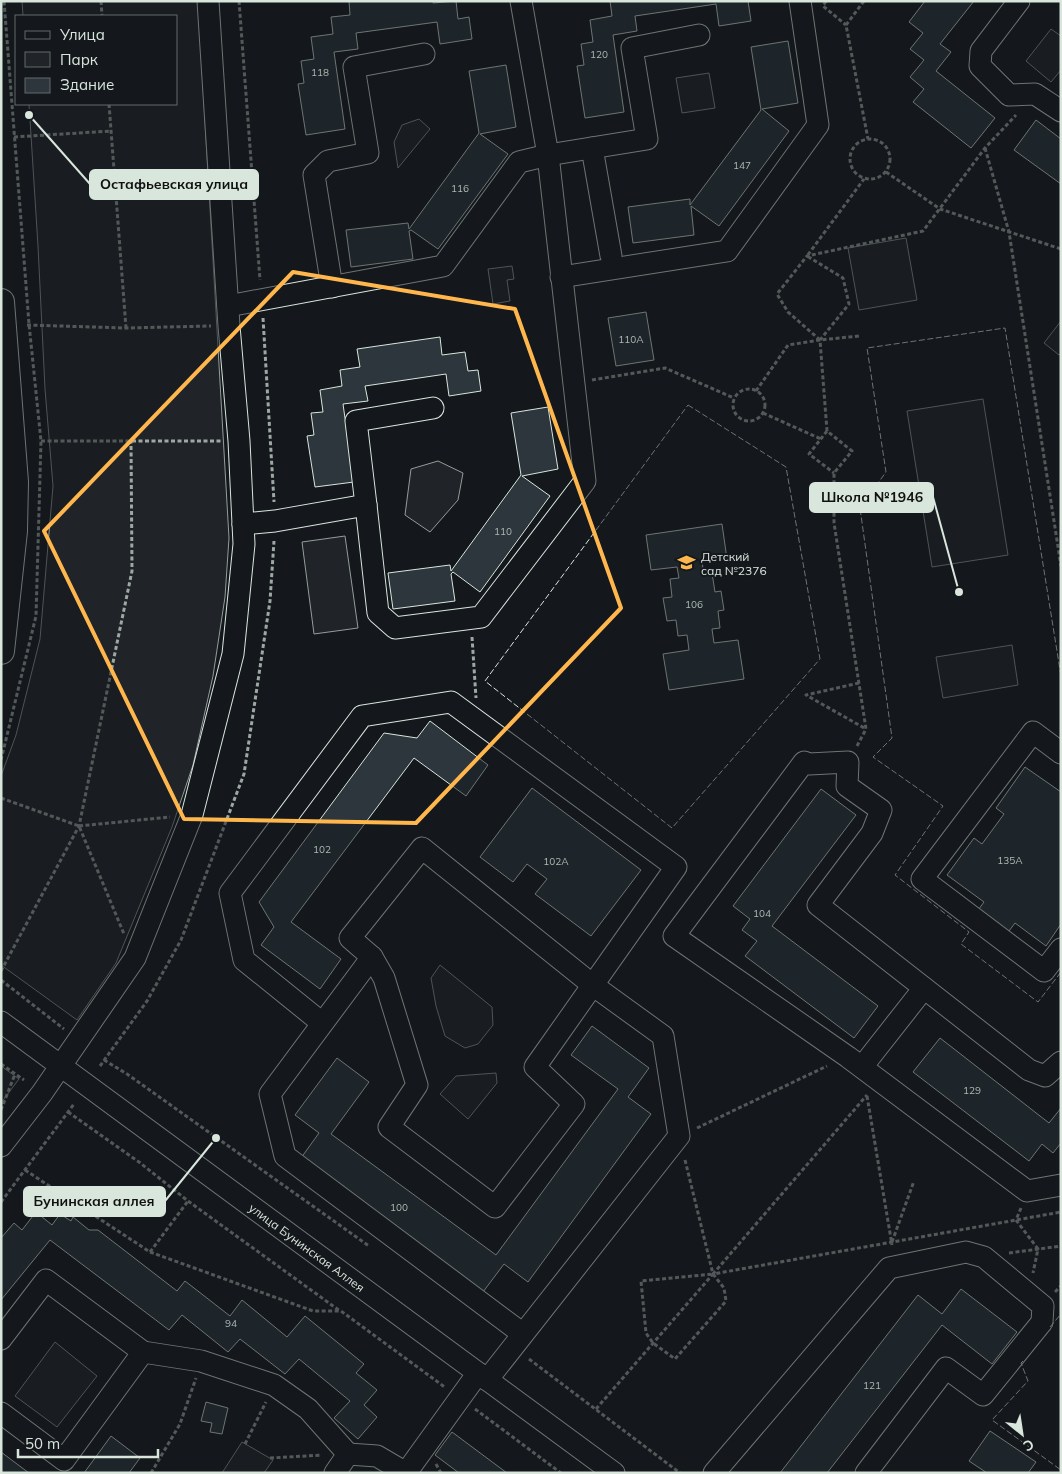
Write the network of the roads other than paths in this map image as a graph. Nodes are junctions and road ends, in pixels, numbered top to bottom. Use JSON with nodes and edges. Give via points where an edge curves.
{"nodes":[{"id":1,"x":208,"y":1,"type":"edge"},
{"id":2,"x":520,"y":1,"type":"edge"},
{"id":3,"x":800,"y":1,"type":"edge"},
{"id":4,"x":1019,"y":1,"type":"edge"},
{"id":5,"x":699,"y":34,"type":"dead end"},
{"id":6,"x":424,"y":54,"type":"dead end"},
{"id":7,"x":1061,"y":111,"type":"edge"},
{"id":8,"x":592,"y":148,"type":"junction"},
{"id":9,"x":548,"y":155,"type":"junction"},
{"id":10,"x":611,"y":256,"type":"dead end"},
{"id":11,"x":561,"y":277,"type":"junction"},
{"id":12,"x":332,"y":287,"type":"junction"},
{"id":13,"x":1,"y":302,"type":"edge"},
{"id":14,"x":228,"y":316,"type":"junction"},
{"id":15,"x":6,"y":402,"type":"edge"},
{"id":16,"x":433,"y":408,"type":"dead end"},
{"id":17,"x":366,"y":505,"type":"junction"},
{"id":18,"x":243,"y":524,"type":"junction"},
{"id":19,"x":1,"y":651,"type":"edge"},
{"id":20,"x":1061,"y":753,"type":"edge"},
{"id":21,"x":1061,"y":949,"type":"edge"},
{"id":22,"x":372,"y":957,"type":"junction"},
{"id":23,"x":594,"y":986,"type":"junction"},
{"id":24,"x":924,"y":988,"type":"junction"},
{"id":25,"x":1,"y":1022,"type":"edge"},
{"id":26,"x":322,"y":1023,"type":"junction"},
{"id":27,"x":855,"y":1062,"type":"junction"},
{"id":28,"x":1061,"y":1062,"type":"edge"},
{"id":29,"x":60,"y":1065,"type":"junction"},
{"id":30,"x":1,"y":1146,"type":"edge"},
{"id":31,"x":1061,"y":1185,"type":"edge"},
{"id":32,"x":523,"y":1334,"type":"junction"},
{"id":33,"x":1,"y":1339,"type":"edge"},
{"id":34,"x":143,"y":1352,"type":"junction"},
{"id":35,"x":483,"y":1376,"type":"junction"},
{"id":36,"x":1,"y":1414,"type":"edge"},
{"id":37,"x":348,"y":1454,"type":"junction"},
{"id":38,"x":335,"y":1473,"type":"edge"},
{"id":39,"x":406,"y":1473,"type":"edge"},
{"id":40,"x":614,"y":1473,"type":"edge"},
{"id":41,"x":714,"y":1473,"type":"edge"},
{"id":42,"x":866,"y":1473,"type":"edge"}],
"edges":[{"from":1,"to":14,"type":"street"},
{"from":2,"to":9,"type":"street"},
{"from":3,"to":11,"type":"street","via":[[818,124],[727,251]]},
{"from":4,"to":7,"type":"street","via":[[980,52],[980,66],[1009,95],[1035,94]]},
{"from":5,"to":8,"type":"street","via":[[632,48],[647,140]]},
{"from":6,"to":12,"type":"street","via":[[354,67],[368,153],[328,161],[314,175]]},
{"from":8,"to":9,"type":"street"},
{"from":8,"to":10,"type":"street"},
{"from":9,"to":11,"type":"street"},
{"from":9,"to":12,"type":"street","via":[[519,162],[443,266]]},
{"from":11,"to":17,"type":"street","via":[[585,481],[481,617],[395,628],[378,613]]},
{"from":12,"to":14,"type":"street"},
{"from":13,"to":15,"type":"main road"},
{"from":14,"to":18,"type":"street"},
{"from":15,"to":19,"type":"main road","via":[[14,482],[14,531]]},
{"from":16,"to":17,"type":"street","via":[[356,421]]},
{"from":17,"to":18,"type":"street"},
{"from":18,"to":29,"type":"street","via":[[244,544],[233,654],[192,815],[134,958]]},
{"from":20,"to":21,"type":"street","via":[[1033,732],[922,879],[1044,971]]},
{"from":22,"to":23,"type":"street","via":[[350,938],[422,848]]},
{"from":22,"to":23,"type":"street","via":[[384,978],[417,1085],[389,1127],[494,1207],[574,1104],[535,1067]]},
{"from":22,"to":26,"type":"street"},
{"from":23,"to":26,"type":"street","via":[[676,867],[451,702],[362,716],[230,893],[244,960]]},
{"from":23,"to":32,"type":"street","via":[[663,1036],[679,1136]]},
{"from":24,"to":27,"type":"street"},
{"from":24,"to":27,"type":"street","via":[[818,905],[872,832],[882,810],[848,786],[848,762],[804,762],[674,936]]},
{"from":24,"to":28,"type":"street","via":[[1029,1070],[1045,1076]]},
{"from":25,"to":29,"type":"street","name":"улица Бунинская Аллея"},
{"from":26,"to":32,"type":"street","via":[[270,1094],[285,1156]]},
{"from":27,"to":31,"type":"street","via":[[873,1088],[1027,1191]]},
{"from":29,"to":30,"type":"street"},
{"from":29,"to":35,"type":"street","name":"улица Бунинская Аллея"},
{"from":32,"to":35,"type":"street"},
{"from":33,"to":34,"type":"street","via":[[46,1280]]},
{"from":34,"to":36,"type":"street","via":[[64,1460]]},
{"from":34,"to":37,"type":"street","via":[[201,1361],[274,1385],[308,1409]]},
{"from":35,"to":39,"type":"street","via":[[460,1398]]},
{"from":35,"to":40,"type":"street","name":"улица Бунинская Аллея"},
{"from":37,"to":38,"type":"street"},
{"from":37,"to":39,"type":"street","via":[[378,1456]]},
{"from":41,"to":42,"type":"street","via":[[889,1268],[966,1252],[984,1257],[1043,1306],[1042,1322],[983,1395],[946,1368]]}]}
